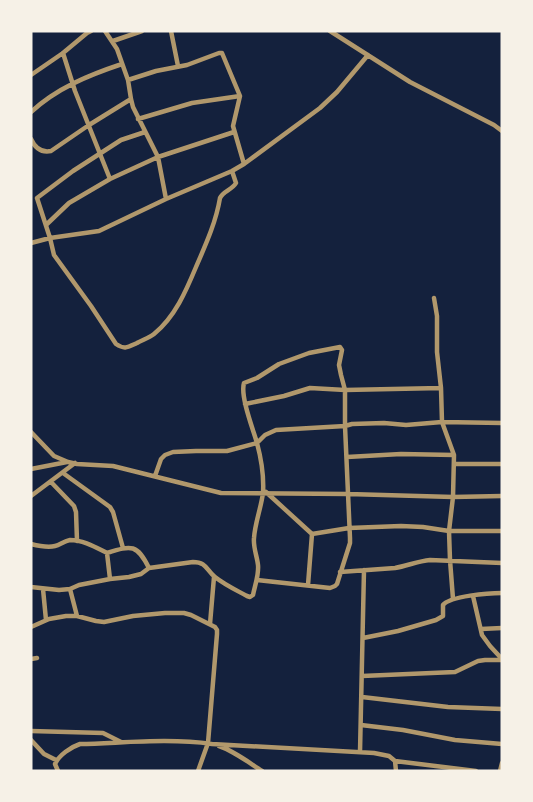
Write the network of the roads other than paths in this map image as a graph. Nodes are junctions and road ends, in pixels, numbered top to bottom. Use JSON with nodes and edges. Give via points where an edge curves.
{"nodes":[{"id":1,"x":81,"y":31,"type":"edge"},
{"id":2,"x":105,"y":31,"type":"edge"},
{"id":3,"x":142,"y":31,"type":"edge"},
{"id":4,"x":171,"y":31,"type":"edge"},
{"id":5,"x":330,"y":31,"type":"edge"},
{"id":6,"x":89,"y":32,"type":"edge"},
{"id":7,"x":113,"y":41,"type":"junction"},
{"id":8,"x":64,"y":53,"type":"junction"},
{"id":9,"x":368,"y":55,"type":"junction"},
{"id":10,"x":122,"y":64,"type":"junction"},
{"id":11,"x":178,"y":66,"type":"junction"},
{"id":12,"x":31,"y":75,"type":"edge"},
{"id":13,"x":128,"y":80,"type":"junction"},
{"id":14,"x":72,"y":83,"type":"junction"},
{"id":15,"x":240,"y":96,"type":"junction"},
{"id":16,"x":130,"y":99,"type":"junction"},
{"id":17,"x":31,"y":112,"type":"edge"},
{"id":18,"x":138,"y":119,"type":"junction"},
{"id":19,"x":89,"y":125,"type":"junction"},
{"id":20,"x":502,"y":131,"type":"edge"},
{"id":21,"x":145,"y":132,"type":"junction"},
{"id":22,"x":234,"y":132,"type":"junction"},
{"id":23,"x":31,"y":139,"type":"edge"},
{"id":24,"x":100,"y":153,"type":"junction"},
{"id":25,"x":158,"y":157,"type":"junction"},
{"id":26,"x":244,"y":164,"type":"junction"},
{"id":27,"x":232,"y":171,"type":"junction"},
{"id":28,"x":110,"y":180,"type":"junction"},
{"id":29,"x":166,"y":200,"type":"junction"},
{"id":30,"x":46,"y":225,"type":"junction"},
{"id":31,"x":50,"y":238,"type":"junction"},
{"id":32,"x":31,"y":243,"type":"edge"},
{"id":33,"x":434,"y":298,"type":"dead end"},
{"id":34,"x":441,"y":388,"type":"junction"},
{"id":35,"x":345,"y":390,"type":"junction"},
{"id":36,"x":245,"y":404,"type":"junction"},
{"id":37,"x":442,"y":422,"type":"junction"},
{"id":38,"x":502,"y":423,"type":"edge"},
{"id":39,"x":345,"y":426,"type":"junction"},
{"id":40,"x":31,"y":432,"type":"edge"},
{"id":41,"x":257,"y":443,"type":"junction"},
{"id":42,"x":454,"y":455,"type":"junction"},
{"id":43,"x":346,"y":457,"type":"junction"},
{"id":44,"x":68,"y":462,"type":"junction"},
{"id":45,"x":75,"y":463,"type":"junction"},
{"id":46,"x":455,"y":464,"type":"junction"},
{"id":47,"x":502,"y":464,"type":"edge"},
{"id":48,"x":31,"y":469,"type":"edge"},
{"id":49,"x":63,"y":473,"type":"junction"},
{"id":50,"x":155,"y":476,"type":"junction"},
{"id":51,"x":52,"y":482,"type":"junction"},
{"id":52,"x":264,"y":492,"type":"junction"},
{"id":53,"x":348,"y":494,"type":"junction"},
{"id":54,"x":502,"y":496,"type":"edge"},
{"id":55,"x":31,"y":497,"type":"edge"},
{"id":56,"x":454,"y":497,"type":"junction"},
{"id":57,"x":349,"y":528,"type":"junction"},
{"id":58,"x":450,"y":531,"type":"junction"},
{"id":59,"x":502,"y":531,"type":"edge"},
{"id":60,"x":312,"y":534,"type":"junction"},
{"id":61,"x":77,"y":541,"type":"junction"},
{"id":62,"x":31,"y":544,"type":"edge"},
{"id":63,"x":123,"y":548,"type":"junction"},
{"id":64,"x":107,"y":552,"type":"junction"},
{"id":65,"x":450,"y":560,"type":"junction"},
{"id":66,"x":502,"y":563,"type":"edge"},
{"id":67,"x":149,"y":568,"type":"junction"},
{"id":68,"x":364,"y":570,"type":"junction"},
{"id":69,"x":340,"y":572,"type":"junction"},
{"id":70,"x":214,"y":577,"type":"junction"},
{"id":71,"x":110,"y":580,"type":"junction"},
{"id":72,"x":257,"y":580,"type":"junction"},
{"id":73,"x":308,"y":585,"type":"junction"},
{"id":74,"x":31,"y":587,"type":"edge"},
{"id":75,"x":43,"y":589,"type":"junction"},
{"id":76,"x":70,"y":589,"type":"junction"},
{"id":77,"x":502,"y":593,"type":"edge"},
{"id":78,"x":473,"y":596,"type":"junction"},
{"id":79,"x":453,"y":599,"type":"junction"},
{"id":80,"x":77,"y":616,"type":"junction"},
{"id":81,"x":46,"y":620,"type":"junction"},
{"id":82,"x":210,"y":624,"type":"junction"},
{"id":83,"x":31,"y":627,"type":"edge"},
{"id":84,"x":502,"y":628,"type":"edge"},
{"id":85,"x":481,"y":629,"type":"junction"},
{"id":86,"x":363,"y":638,"type":"junction"},
{"id":87,"x":37,"y":658,"type":"dead end"},
{"id":88,"x":31,"y":659,"type":"edge"},
{"id":89,"x":502,"y":660,"type":"edge"},
{"id":90,"x":362,"y":676,"type":"junction"},
{"id":91,"x":362,"y":697,"type":"junction"},
{"id":92,"x":502,"y":709,"type":"edge"},
{"id":93,"x":361,"y":725,"type":"junction"},
{"id":94,"x":31,"y":731,"type":"edge"},
{"id":95,"x":31,"y":740,"type":"edge"},
{"id":96,"x":123,"y":743,"type":"junction"},
{"id":97,"x":210,"y":744,"type":"junction"},
{"id":98,"x":502,"y":744,"type":"edge"},
{"id":99,"x":360,"y":752,"type":"junction"},
{"id":100,"x":56,"y":760,"type":"junction"},
{"id":101,"x":395,"y":761,"type":"junction"},
{"id":102,"x":502,"y":763,"type":"edge"},
{"id":103,"x":58,"y":771,"type":"edge"},
{"id":104,"x":198,"y":771,"type":"edge"},
{"id":105,"x":262,"y":771,"type":"edge"},
{"id":106,"x":396,"y":771,"type":"edge"},
{"id":107,"x":476,"y":771,"type":"edge"},
{"id":108,"x":500,"y":771,"type":"edge"}],
"edges":[{"from":1,"to":6,"type":"street"},
{"from":2,"to":7,"type":"street"},
{"from":3,"to":7,"type":"street"},
{"from":4,"to":11,"type":"street"},
{"from":5,"to":9,"type":"street"},
{"from":6,"to":8,"type":"street"},
{"from":7,"to":10,"type":"street"},
{"from":8,"to":12,"type":"street"},
{"from":8,"to":14,"type":"street"},
{"from":9,"to":20,"type":"street","via":[[410,82]]},
{"from":9,"to":26,"type":"street","via":[[320,108]]},
{"from":10,"to":13,"type":"street"},
{"from":10,"to":14,"type":"street"},
{"from":11,"to":13,"type":"street"},
{"from":11,"to":15,"type":"street","via":[[222,53]]},
{"from":13,"to":16,"type":"street"},
{"from":14,"to":17,"type":"street"},
{"from":14,"to":19,"type":"street"},
{"from":15,"to":18,"type":"street","via":[[192,103]]},
{"from":15,"to":22,"type":"street"},
{"from":16,"to":18,"type":"street"},
{"from":16,"to":19,"type":"street"},
{"from":18,"to":21,"type":"street"},
{"from":19,"to":23,"type":"street","via":[[51,151],[38,150]]},
{"from":19,"to":24,"type":"street"},
{"from":21,"to":24,"type":"street","via":[[121,140]]},
{"from":21,"to":25,"type":"street"},
{"from":22,"to":25,"type":"street"},
{"from":22,"to":26,"type":"street"},
{"from":24,"to":28,"type":"street"},
{"from":24,"to":30,"type":"street","via":[[36,198]]},
{"from":25,"to":28,"type":"street"},
{"from":25,"to":29,"type":"street"},
{"from":26,"to":27,"type":"street"},
{"from":27,"to":29,"type":"street"},
{"from":27,"to":31,"type":"street","via":[[236,183],[221,195],[216,220],[182,300],[155,333],[126,347],[116,344],[57,260]]},
{"from":28,"to":30,"type":"street","via":[[69,203]]},
{"from":29,"to":31,"type":"street","via":[[99,230]]},
{"from":30,"to":31,"type":"street"},
{"from":31,"to":32,"type":"street"},
{"from":33,"to":34,"type":"street"},
{"from":34,"to":35,"type":"street"},
{"from":34,"to":37,"type":"street"},
{"from":35,"to":36,"type":"street","via":[[310,388]]},
{"from":35,"to":36,"type":"street","via":[[340,370],[340,347],[309,352],[244,383]]},
{"from":35,"to":39,"type":"street"},
{"from":36,"to":41,"type":"street"},
{"from":37,"to":38,"type":"street"},
{"from":37,"to":39,"type":"street"},
{"from":37,"to":42,"type":"street"},
{"from":39,"to":41,"type":"street","via":[[276,430]]},
{"from":39,"to":43,"type":"street"},
{"from":40,"to":44,"type":"street","via":[[54,456]]},
{"from":41,"to":50,"type":"street","via":[[226,451],[174,452],[162,459]]},
{"from":41,"to":52,"type":"street"},
{"from":42,"to":43,"type":"street"},
{"from":42,"to":46,"type":"street"},
{"from":43,"to":53,"type":"street"},
{"from":44,"to":45,"type":"street"},
{"from":44,"to":48,"type":"street"},
{"from":45,"to":49,"type":"street"},
{"from":45,"to":50,"type":"street","via":[[113,466]]},
{"from":46,"to":47,"type":"street"},
{"from":46,"to":56,"type":"street"},
{"from":49,"to":51,"type":"street"},
{"from":49,"to":63,"type":"street","via":[[110,507]]},
{"from":50,"to":52,"type":"street","via":[[221,493]]},
{"from":51,"to":55,"type":"street"},
{"from":51,"to":61,"type":"street","via":[[74,506]]},
{"from":52,"to":53,"type":"street"},
{"from":52,"to":60,"type":"street"},
{"from":52,"to":72,"type":"street","via":[[254,540]]},
{"from":53,"to":56,"type":"street"},
{"from":53,"to":57,"type":"street"},
{"from":54,"to":56,"type":"street"},
{"from":56,"to":58,"type":"street"},
{"from":57,"to":58,"type":"street","via":[[410,526]]},
{"from":57,"to":60,"type":"street"},
{"from":57,"to":69,"type":"street","via":[[350,543]]},
{"from":58,"to":59,"type":"street"},
{"from":58,"to":65,"type":"street"},
{"from":60,"to":73,"type":"street"},
{"from":61,"to":62,"type":"street","via":[[65,541],[53,547]]},
{"from":61,"to":64,"type":"street"},
{"from":63,"to":64,"type":"street"},
{"from":63,"to":67,"type":"street","via":[[136,550]]},
{"from":64,"to":71,"type":"street"},
{"from":65,"to":66,"type":"street"},
{"from":65,"to":68,"type":"street"},
{"from":65,"to":79,"type":"street"},
{"from":67,"to":70,"type":"street","via":[[200,562]]},
{"from":67,"to":71,"type":"street","via":[[141,574]]},
{"from":68,"to":69,"type":"street"},
{"from":68,"to":86,"type":"street"},
{"from":69,"to":73,"type":"street","via":[[337,584],[330,588]]},
{"from":70,"to":72,"type":"street","via":[[250,597]]},
{"from":70,"to":82,"type":"street"},
{"from":71,"to":76,"type":"street"},
{"from":72,"to":73,"type":"street"},
{"from":74,"to":75,"type":"street"},
{"from":75,"to":76,"type":"street"},
{"from":75,"to":81,"type":"street"},
{"from":76,"to":80,"type":"street"},
{"from":77,"to":78,"type":"street"},
{"from":78,"to":79,"type":"street"},
{"from":78,"to":85,"type":"street"},
{"from":79,"to":86,"type":"street","via":[[442,604],[443,616],[436,620]]},
{"from":80,"to":81,"type":"street"},
{"from":80,"to":82,"type":"street","via":[[104,622],[184,613]]},
{"from":81,"to":83,"type":"street"},
{"from":82,"to":97,"type":"street","via":[[217,630]]},
{"from":84,"to":85,"type":"street"},
{"from":85,"to":89,"type":"street","via":[[484,638]]},
{"from":86,"to":90,"type":"street"},
{"from":87,"to":88,"type":"street"},
{"from":89,"to":90,"type":"street","via":[[478,661],[455,672]]},
{"from":90,"to":91,"type":"street"},
{"from":91,"to":92,"type":"street","via":[[448,707]]},
{"from":91,"to":93,"type":"street"},
{"from":93,"to":98,"type":"street"},
{"from":93,"to":99,"type":"street"},
{"from":94,"to":96,"type":"street","via":[[103,733]]},
{"from":95,"to":100,"type":"street"},
{"from":96,"to":97,"type":"street","via":[[180,741]]},
{"from":96,"to":100,"type":"street","via":[[80,744]]},
{"from":97,"to":99,"type":"street"},
{"from":97,"to":104,"type":"street"},
{"from":97,"to":105,"type":"street","via":[[226,749]]},
{"from":99,"to":101,"type":"street","via":[[383,754]]},
{"from":100,"to":103,"type":"street"},
{"from":101,"to":106,"type":"street"},
{"from":101,"to":107,"type":"street"},
{"from":102,"to":108,"type":"street"}]}
